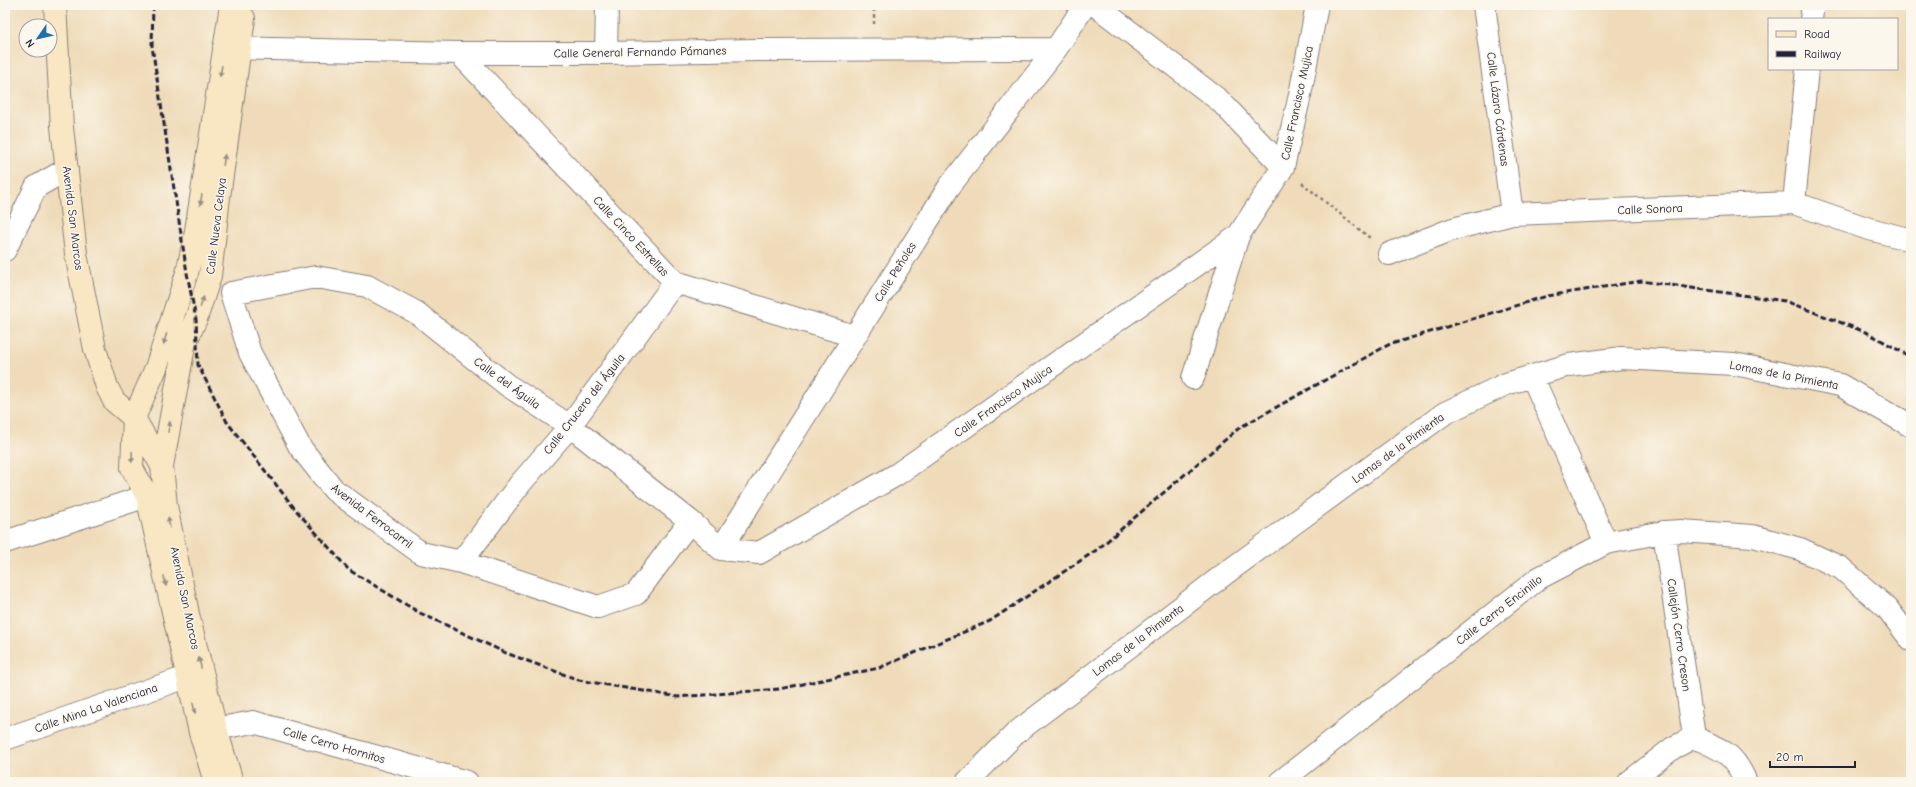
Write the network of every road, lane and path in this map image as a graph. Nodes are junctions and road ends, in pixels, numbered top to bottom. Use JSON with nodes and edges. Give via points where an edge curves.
{"nodes":[{"id":1,"x":55,"y":5,"type":"edge"},
{"id":2,"x":231,"y":5,"type":"edge"},
{"id":3,"x":246,"y":5,"type":"edge"},
{"id":4,"x":607,"y":5,"type":"edge"},
{"id":5,"x":1085,"y":5,"type":"edge"},
{"id":6,"x":1095,"y":5,"type":"edge"},
{"id":7,"x":1317,"y":5,"type":"edge"},
{"id":8,"x":1484,"y":5,"type":"edge"},
{"id":9,"x":1813,"y":5,"type":"edge"},
{"id":10,"x":1811,"y":18,"type":"edge"},
{"id":11,"x":232,"y":48,"type":"junction"},
{"id":12,"x":1056,"y":49,"type":"junction"},
{"id":13,"x":459,"y":53,"type":"junction"},
{"id":14,"x":606,"y":54,"type":"junction"},
{"id":15,"x":1807,"y":70,"type":"edge"},
{"id":16,"x":1283,"y":167,"type":"junction"},
{"id":17,"x":67,"y":170,"type":"junction"},
{"id":18,"x":1794,"y":203,"type":"junction"},
{"id":19,"x":1512,"y":214,"type":"junction"},
{"id":20,"x":1238,"y":236,"type":"junction"},
{"id":21,"x":1911,"y":240,"type":"edge"},
{"id":22,"x":5,"y":250,"type":"edge"},
{"id":23,"x":1389,"y":254,"type":"joint"},
{"id":24,"x":675,"y":282,"type":"junction"},
{"id":25,"x":231,"y":293,"type":"joint"},
{"id":26,"x":854,"y":336,"type":"junction"},
{"id":27,"x":1532,"y":376,"type":"junction"},
{"id":28,"x":1193,"y":378,"type":"dead end"},
{"id":29,"x":134,"y":418,"type":"junction"},
{"id":30,"x":570,"y":426,"type":"junction"},
{"id":31,"x":1911,"y":426,"type":"edge"},
{"id":32,"x":162,"y":466,"type":"junction"},
{"id":33,"x":147,"y":496,"type":"junction"},
{"id":34,"x":690,"y":521,"type":"junction"},
{"id":35,"x":1664,"y":532,"type":"junction"},
{"id":36,"x":5,"y":542,"type":"edge"},
{"id":37,"x":1606,"y":543,"type":"junction"},
{"id":38,"x":721,"y":549,"type":"junction"},
{"id":39,"x":461,"y":562,"type":"junction"},
{"id":40,"x":1911,"y":640,"type":"edge"},
{"id":41,"x":187,"y":677,"type":"junction"},
{"id":42,"x":208,"y":730,"type":"junction"},
{"id":43,"x":1694,"y":737,"type":"junction"},
{"id":44,"x":5,"y":739,"type":"edge"},
{"id":45,"x":215,"y":782,"type":"edge"},
{"id":46,"x":232,"y":782,"type":"edge"},
{"id":47,"x":467,"y":782,"type":"edge"},
{"id":48,"x":966,"y":782,"type":"edge"},
{"id":49,"x":1280,"y":782,"type":"edge"},
{"id":50,"x":1629,"y":782,"type":"edge"},
{"id":51,"x":1746,"y":782,"type":"edge"}],
"edges":[{"from":1,"to":17,"type":"main road","name":"Avenida San Marcos"},
{"from":2,"to":11,"type":"main road","name":"Calle Nueva Celaya"},
{"from":3,"to":11,"type":"main road","name":"Calle Nueva Celaya"},
{"from":4,"to":14,"type":"street"},
{"from":5,"to":12,"type":"street","name":"Calle Peñoles"},
{"from":6,"to":16,"type":"street","via":[[1220,101]]},
{"from":7,"to":16,"type":"street","name":"Calle Francisco Mujica"},
{"from":8,"to":19,"type":"street","name":"Calle Lázaro Cárdenas"},
{"from":9,"to":10,"type":"street"},
{"from":11,"to":13,"type":"street","name":"Calle General Fernando Pámanes"},
{"from":11,"to":29,"type":"main road","name":"Calle Nueva Celaya","one_way":true,"via":[[187,273],[156,368]]},
{"from":32,"to":11,"type":"main road","name":"Calle Nueva Celaya","one_way":true,"via":[[184,346],[210,276]]},
{"from":12,"to":14,"type":"street","name":"Calle General Fernando Pámanes","via":[[763,50]]},
{"from":12,"to":26,"type":"street","name":"Calle Peñoles","via":[[949,186]]},
{"from":13,"to":14,"type":"street","name":"Calle General Fernando Pámanes"},
{"from":13,"to":24,"type":"street","name":"Calle Cinco Estrellas"},
{"from":15,"to":18,"type":"street"},
{"from":16,"to":20,"type":"street","name":"Calle Francisco Mujica"},
{"from":16,"to":23,"type":"path"},
{"from":17,"to":22,"type":"street","via":[[36,187]]},
{"from":17,"to":29,"type":"main road","name":"Avenida San Marcos","via":[[76,254],[95,349],[114,401]]},
{"from":18,"to":19,"type":"street","name":"Calle Sonora"},
{"from":18,"to":21,"type":"street","name":"Calle Sonora","via":[[1866,228]]},
{"from":19,"to":23,"type":"street","name":"Calle Sonora","via":[[1453,230]]},
{"from":20,"to":28,"type":"street","name":"Calle Francisco Mujica"},
{"from":20,"to":38,"type":"street","name":"Calle Francisco Mujica","via":[[896,475],[759,553]]},
{"from":24,"to":26,"type":"street","name":"Calle Cinco Estrellas"},
{"from":24,"to":30,"type":"street","name":"Calle Crucero del Águila"},
{"from":25,"to":30,"type":"street","name":"Calle del Águila","via":[[316,277],[367,286],[417,313],[507,385]]},
{"from":25,"to":39,"type":"street","name":"Avenida Ferrocarril","via":[[250,353],[281,414],[300,447],[334,490],[420,553]]},
{"from":26,"to":38,"type":"street","name":"Calle Peñoles"},
{"from":27,"to":31,"type":"street","name":"Lomas de la Pimienta","via":[[1569,365],[1622,358],[1734,364],[1840,385]]},
{"from":27,"to":37,"type":"street"},
{"from":27,"to":48,"type":"street","name":"Lomas de la Pimienta","via":[[1506,384],[1445,413],[1226,573],[1017,732]]},
{"from":29,"to":32,"type":"main road","name":"Avenida San Marcos"},
{"from":29,"to":33,"type":"main road","name":"Avenida San Marcos","one_way":true,"via":[[132,468]]},
{"from":30,"to":34,"type":"street","name":"Calle del Águila"},
{"from":30,"to":39,"type":"street","name":"Calle Crucero del Águila","via":[[520,484]]},
{"from":42,"to":32,"type":"main road","name":"Avenida San Marcos","one_way":true,"via":[[166,506]]},
{"from":33,"to":36,"type":"street"},
{"from":33,"to":41,"type":"main road","name":"Avenida San Marcos","one_way":true},
{"from":34,"to":38,"type":"street","name":"Calle del Águila"},
{"from":34,"to":39,"type":"street","name":"Avenida Ferrocarril","via":[[636,594],[598,607]]},
{"from":35,"to":37,"type":"street","name":"Calle Cerro Encinillo"},
{"from":35,"to":40,"type":"street","name":"Calle Cerro Encinillo","via":[[1753,536],[1800,549],[1841,568],[1887,608]]},
{"from":35,"to":43,"type":"street","name":"Callejón Cerro Creson"},
{"from":37,"to":49,"type":"street","name":"Calle Cerro Encinillo","via":[[1538,578]]},
{"from":41,"to":42,"type":"main road","name":"Avenida San Marcos","one_way":true},
{"from":41,"to":44,"type":"street","name":"Calle Mina La Valenciana"},
{"from":42,"to":45,"type":"main road","name":"Avenida San Marcos"},
{"from":42,"to":46,"type":"main road","name":"Avenida San Marcos"},
{"from":42,"to":47,"type":"street","name":"Calle Cerro Hornitos","via":[[253,722]]},
{"from":43,"to":50,"type":"street","via":[[1673,748]]},
{"from":43,"to":51,"type":"street","via":[[1726,752],[1739,766]]}]}
